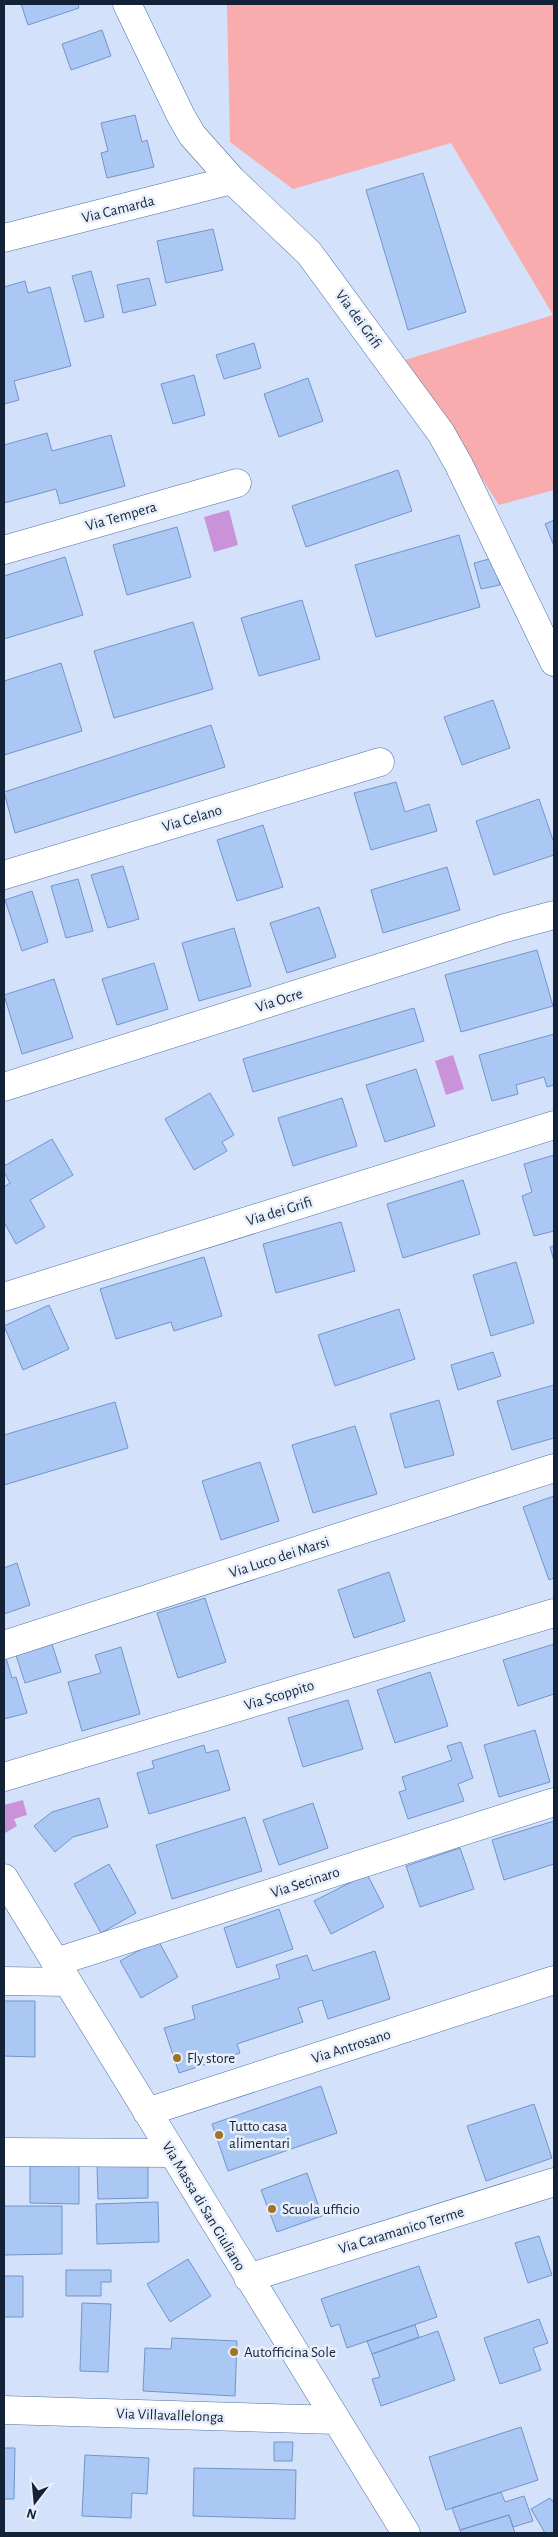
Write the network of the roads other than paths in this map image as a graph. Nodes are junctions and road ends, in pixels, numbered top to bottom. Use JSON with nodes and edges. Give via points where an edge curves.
{"nodes":[{"id":1,"x":127,"y":4,"type":"edge"},
{"id":2,"x":232,"y":180,"type":"junction"},
{"id":3,"x":4,"y":238,"type":"edge"},
{"id":4,"x":237,"y":483,"type":"dead end"},
{"id":5,"x":4,"y":550,"type":"edge"},
{"id":6,"x":554,"y":662,"type":"edge"},
{"id":7,"x":380,"y":762,"type":"dead end"},
{"id":8,"x":4,"y":875,"type":"edge"},
{"id":9,"x":554,"y":915,"type":"edge"},
{"id":10,"x":4,"y":1087,"type":"edge"},
{"id":11,"x":554,"y":1125,"type":"edge"},
{"id":12,"x":4,"y":1298,"type":"edge"},
{"id":13,"x":554,"y":1468,"type":"edge"},
{"id":14,"x":554,"y":1613,"type":"edge"},
{"id":15,"x":4,"y":1645,"type":"edge"},
{"id":16,"x":4,"y":1777,"type":"edge"},
{"id":17,"x":554,"y":1802,"type":"edge"},
{"id":18,"x":4,"y":1878,"type":"edge"},
{"id":19,"x":62,"y":1972,"type":"junction"},
{"id":20,"x":554,"y":1980,"type":"edge"},
{"id":21,"x":4,"y":1981,"type":"edge"},
{"id":22,"x":147,"y":2112,"type":"junction"},
{"id":23,"x":4,"y":2152,"type":"edge"},
{"id":24,"x":172,"y":2153,"type":"junction"},
{"id":25,"x":554,"y":2182,"type":"edge"},
{"id":26,"x":248,"y":2278,"type":"junction"},
{"id":27,"x":4,"y":2410,"type":"edge"},
{"id":28,"x":336,"y":2420,"type":"junction"},
{"id":29,"x":406,"y":2533,"type":"edge"}],
"edges":[{"from":1,"to":2,"type":"street","name":"Via dei Grifi","via":[[186,125]]},
{"from":2,"to":3,"type":"street","name":"Via Camarda"},
{"from":2,"to":6,"type":"street","name":"Via dei Grifi","via":[[309,254],[441,433]]},
{"from":4,"to":5,"type":"street","name":"Via Tempera"},
{"from":7,"to":8,"type":"street","name":"Via Celano"},
{"from":9,"to":10,"type":"street","name":"Via Ocre"},
{"from":11,"to":12,"type":"street","name":"Via dei Grifi"},
{"from":13,"to":15,"type":"street","name":"Via Luco dei Marsi"},
{"from":14,"to":16,"type":"street","name":"Via Scoppito"},
{"from":17,"to":19,"type":"street","name":"Via Secinaro"},
{"from":18,"to":19,"type":"street","name":"Via Massa di San Giuliano"},
{"from":19,"to":21,"type":"street","name":"Via Secinaro"},
{"from":19,"to":22,"type":"street","name":"Via Massa di San Giuliano"},
{"from":20,"to":22,"type":"street","name":"Via Antrosano"},
{"from":22,"to":24,"type":"street","name":"Via Massa di San Giuliano"},
{"from":23,"to":24,"type":"street"},
{"from":24,"to":26,"type":"street","name":"Via Massa di San Giuliano"},
{"from":25,"to":26,"type":"street","name":"Via Caramanico Terme"},
{"from":26,"to":28,"type":"street","name":"Via Massa di San Giuliano"},
{"from":27,"to":28,"type":"street","name":"Via Villavallelonga"},
{"from":28,"to":29,"type":"street","name":"Via Massa di San Giuliano"}]}
